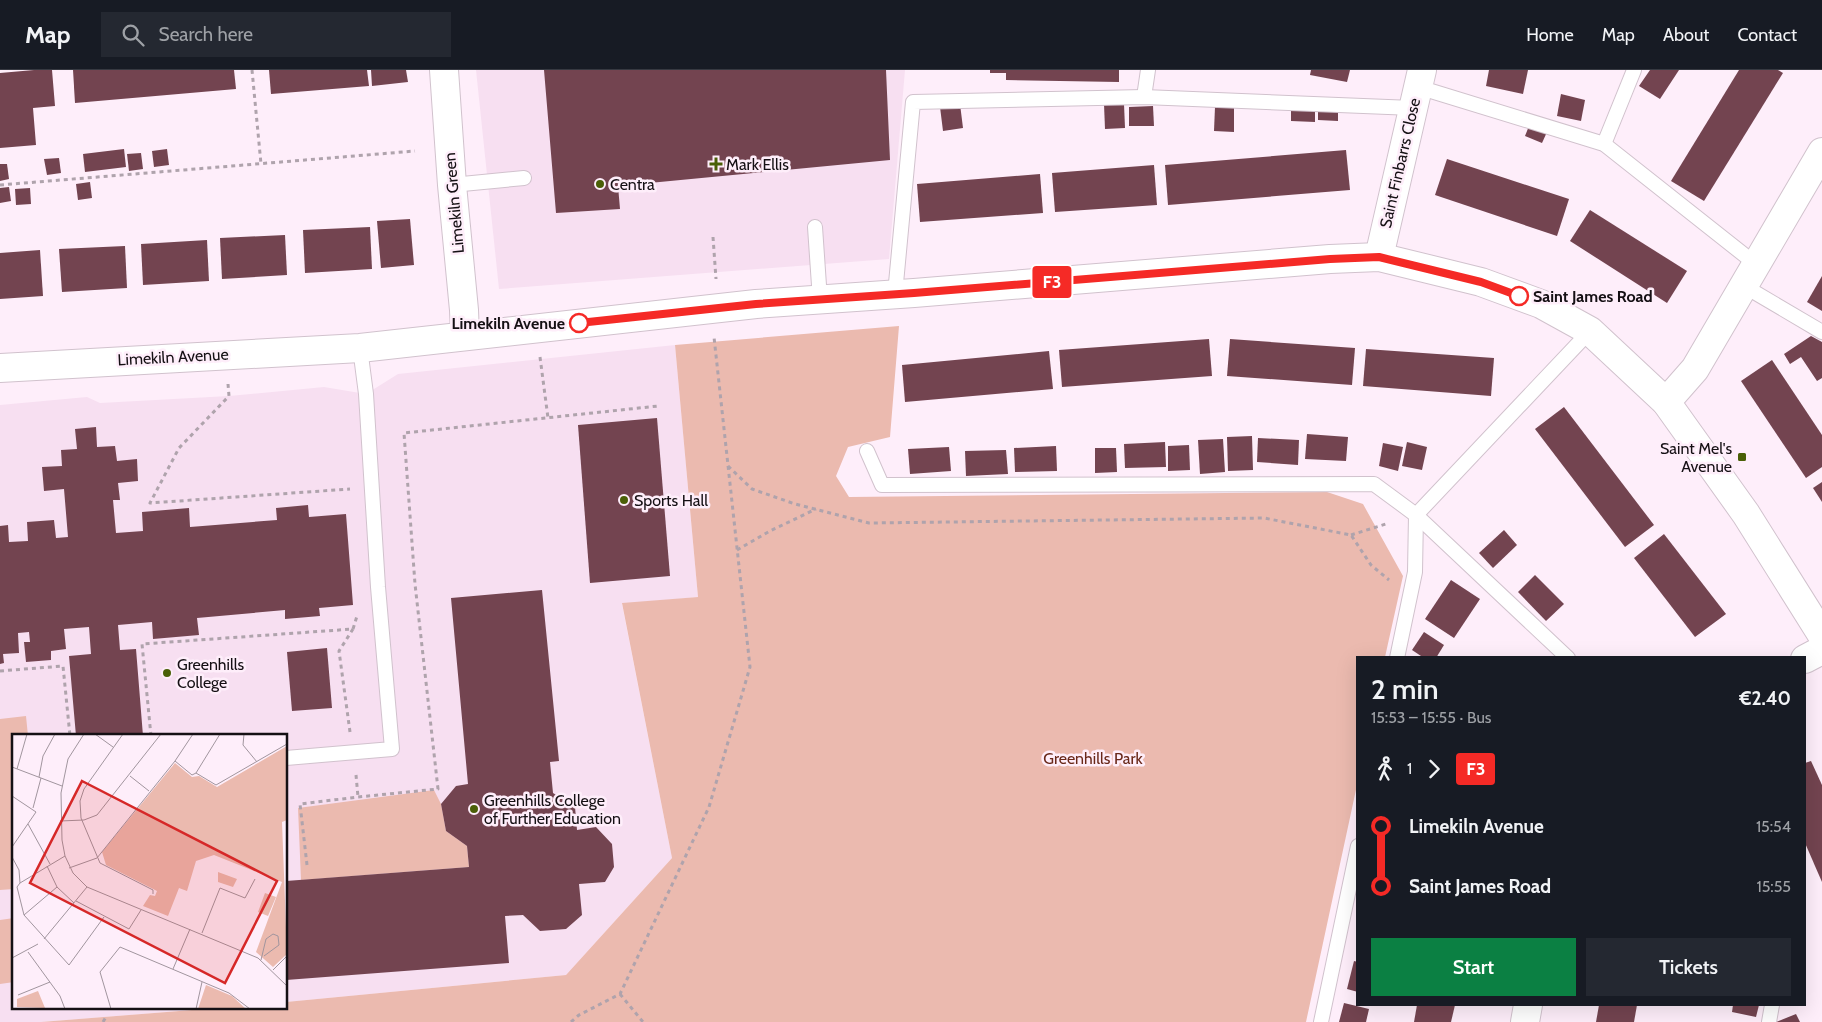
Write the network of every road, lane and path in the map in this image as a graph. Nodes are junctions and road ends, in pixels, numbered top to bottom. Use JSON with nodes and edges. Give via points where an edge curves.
{"nodes":[{"id":1,"x":252,"y":70,"type":"edge"},
{"id":2,"x":444,"y":70,"type":"edge"},
{"id":3,"x":1148,"y":70,"type":"edge"},
{"id":4,"x":1634,"y":70,"type":"edge"},
{"id":5,"x":1418,"y":88,"type":"edge"},
{"id":6,"x":1144,"y":97,"type":"junction"},
{"id":7,"x":1604,"y":144,"type":"junction"},
{"id":8,"x":415,"y":151,"type":"dead end"},
{"id":9,"x":1822,"y":152,"type":"edge"},
{"id":10,"x":261,"y":164,"type":"junction"},
{"id":11,"x":524,"y":178,"type":"dead end"},
{"id":12,"x":0,"y":185,"type":"edge"},
{"id":13,"x":452,"y":185,"type":"junction"},
{"id":14,"x":815,"y":227,"type":"dead end"},
{"id":15,"x":712,"y":237,"type":"dead end"},
{"id":16,"x":1379,"y":257,"type":"junction"},
{"id":17,"x":1751,"y":276,"type":"junction"},
{"id":18,"x":717,"y":283,"type":"dead end"},
{"id":19,"x":893,"y":295,"type":"junction"},
{"id":20,"x":820,"y":300,"type":"junction"},
{"id":21,"x":714,"y":331,"type":"dead end"},
{"id":22,"x":1590,"y":331,"type":"junction"},
{"id":23,"x":1822,"y":332,"type":"edge"},
{"id":24,"x":465,"y":336,"type":"junction"},
{"id":25,"x":360,"y":348,"type":"junction"},
{"id":26,"x":540,"y":350,"type":"dead end"},
{"id":27,"x":0,"y":368,"type":"edge"},
{"id":28,"x":229,"y":396,"type":"dead end"},
{"id":29,"x":1666,"y":402,"type":"junction"},
{"id":30,"x":658,"y":406,"type":"dead end"},
{"id":31,"x":548,"y":418,"type":"junction"},
{"id":32,"x":404,"y":433,"type":"dead end"},
{"id":33,"x":867,"y":451,"type":"dead end"},
{"id":34,"x":727,"y":466,"type":"junction"},
{"id":35,"x":350,"y":498,"type":"dead end"},
{"id":36,"x":816,"y":509,"type":"junction"},
{"id":37,"x":1416,"y":514,"type":"junction"},
{"id":38,"x":1351,"y":535,"type":"junction"},
{"id":39,"x":737,"y":550,"type":"junction"},
{"id":40,"x":1412,"y":589,"type":"junction"},
{"id":41,"x":358,"y":613,"type":"dead end"},
{"id":42,"x":353,"y":629,"type":"junction"},
{"id":43,"x":1822,"y":634,"type":"edge"},
{"id":44,"x":1822,"y":650,"type":"edge"},
{"id":45,"x":1397,"y":656,"type":"edge"},
{"id":46,"x":1566,"y":656,"type":"edge"},
{"id":47,"x":1806,"y":658,"type":"edge"},
{"id":48,"x":0,"y":671,"type":"edge"},
{"id":49,"x":70,"y":734,"type":"edge"},
{"id":50,"x":151,"y":734,"type":"edge"},
{"id":51,"x":353,"y":753,"type":"junction"},
{"id":52,"x":288,"y":758,"type":"edge"},
{"id":53,"x":358,"y":797,"type":"dead end"},
{"id":54,"x":1356,"y":856,"type":"edge"},
{"id":55,"x":620,"y":994,"type":"junction"},
{"id":56,"x":1528,"y":1006,"type":"edge"},
{"id":57,"x":1772,"y":1006,"type":"edge"},
{"id":58,"x":106,"y":1017,"type":"dead end"},
{"id":59,"x":103,"y":1022,"type":"edge"},
{"id":60,"x":571,"y":1022,"type":"edge"},
{"id":61,"x":643,"y":1022,"type":"edge"},
{"id":62,"x":1321,"y":1022,"type":"edge"},
{"id":63,"x":1525,"y":1022,"type":"edge"},
{"id":64,"x":1769,"y":1022,"type":"edge"}],
"edges":[{"from":1,"to":10,"type":"path"},
{"from":2,"to":13,"type":"street","name":"Limekiln Green"},
{"from":3,"to":6,"type":"lane"},
{"from":4,"to":7,"type":"lane"},
{"from":5,"to":6,"type":"lane"},
{"from":5,"to":7,"type":"lane"},
{"from":5,"to":16,"type":"street","name":"Saint Finbarrs Close"},
{"from":6,"to":19,"type":"lane","via":[[913,102]]},
{"from":7,"to":17,"type":"lane"},
{"from":8,"to":10,"type":"path"},
{"from":9,"to":17,"type":"street"},
{"from":10,"to":12,"type":"path"},
{"from":11,"to":13,"type":"lane"},
{"from":13,"to":24,"type":"street","name":"Limekiln Green"},
{"from":14,"to":20,"type":"lane"},
{"from":15,"to":18,"type":"path"},
{"from":16,"to":19,"type":"street"},
{"from":16,"to":22,"type":"street","via":[[1481,282],[1541,304]]},
{"from":17,"to":23,"type":"lane"},
{"from":17,"to":29,"type":"street","via":[[1695,368]]},
{"from":19,"to":20,"type":"street","name":"Limekiln Avenue"},
{"from":20,"to":24,"type":"street","name":"Limekiln Avenue","via":[[712,308]]},
{"from":21,"to":34,"type":"path"},
{"from":22,"to":29,"type":"street"},
{"from":22,"to":37,"type":"lane"},
{"from":24,"to":25,"type":"street","name":"Limekiln Avenue"},
{"from":25,"to":27,"type":"street","name":"Limekiln Avenue"},
{"from":25,"to":51,"type":"lane","via":[[392,749]]},
{"from":26,"to":31,"type":"path"},
{"from":28,"to":35,"type":"path","via":[[179,448],[150,503],[350,488]]},
{"from":29,"to":43,"type":"street","via":[[1746,514]]},
{"from":30,"to":31,"type":"path"},
{"from":31,"to":32,"type":"path"},
{"from":33,"to":37,"type":"lane","via":[[882,485],[1374,484]]},
{"from":34,"to":36,"type":"path","via":[[752,489]]},
{"from":34,"to":39,"type":"path"},
{"from":36,"to":38,"type":"path","via":[[869,523],[1264,518]]},
{"from":36,"to":39,"type":"path"},
{"from":37,"to":38,"type":"path"},
{"from":37,"to":40,"type":"lane"},
{"from":37,"to":46,"type":"lane"},
{"from":38,"to":40,"type":"path","via":[[1376,570],[1400,588]]},
{"from":39,"to":55,"type":"path","via":[[750,667],[709,807]]},
{"from":40,"to":45,"type":"lane"},
{"from":41,"to":42,"type":"path"},
{"from":42,"to":50,"type":"path","via":[[142,644]]},
{"from":42,"to":51,"type":"path","via":[[339,651]]},
{"from":44,"to":47,"type":"street"},
{"from":48,"to":49,"type":"path","via":[[63,666]]},
{"from":51,"to":52,"type":"lane"},
{"from":51,"to":53,"type":"path"},
{"from":54,"to":62,"type":"lane"},
{"from":55,"to":60,"type":"path"},
{"from":55,"to":61,"type":"path"},
{"from":56,"to":63,"type":"street"},
{"from":57,"to":64,"type":"lane"},
{"from":58,"to":59,"type":"path"}]}
